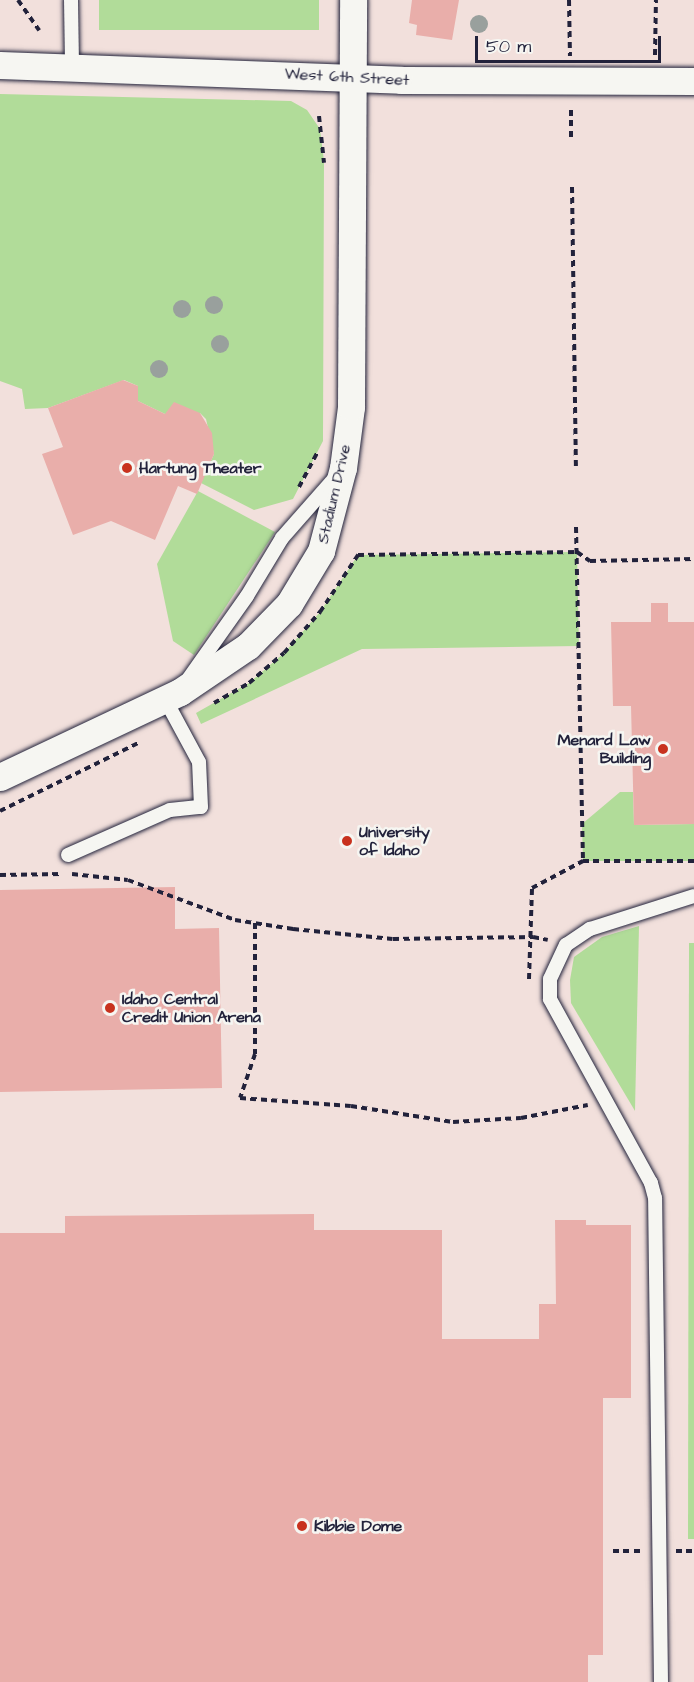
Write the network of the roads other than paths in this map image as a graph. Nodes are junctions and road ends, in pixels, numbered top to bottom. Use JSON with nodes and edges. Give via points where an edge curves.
{"nodes":[{"id":1,"x":71,"y":0,"type":"edge"},
{"id":2,"x":353,"y":0,"type":"edge"},
{"id":3,"x":0,"y":65,"type":"edge"},
{"id":4,"x":72,"y":66,"type":"junction"},
{"id":5,"x":352,"y":78,"type":"junction"},
{"id":6,"x":694,"y":81,"type":"edge"},
{"id":7,"x":343,"y":468,"type":"junction"},
{"id":8,"x":172,"y":695,"type":"junction"},
{"id":9,"x":0,"y":777,"type":"edge"},
{"id":10,"x":68,"y":855,"type":"dead end"},
{"id":11,"x":694,"y":896,"type":"edge"},
{"id":12,"x":661,"y":1682,"type":"edge"}],
"edges":[{"from":1,"to":4,"type":"lane"},
{"from":2,"to":5,"type":"street","name":"Stadium Drive"},
{"from":3,"to":4,"type":"street","name":"West 6th Street"},
{"from":4,"to":5,"type":"street","name":"West 6th Street"},
{"from":5,"to":6,"type":"street","name":"West 6th Street"},
{"from":5,"to":7,"type":"street","name":"Stadium Drive","via":[[351,406]]},
{"from":7,"to":8,"type":"lane","via":[[282,538],[247,596]]},
{"from":7,"to":8,"type":"street","name":"Stadium Drive","via":[[321,551],[289,604],[248,646]]},
{"from":8,"to":9,"type":"street","name":"Stadium Drive"},
{"from":8,"to":10,"type":"lane","via":[[199,762],[201,807],[170,810]]},
{"from":11,"to":12,"type":"lane","via":[[590,929],[566,945],[554,963],[550,999],[651,1183],[655,1198]]}]}
